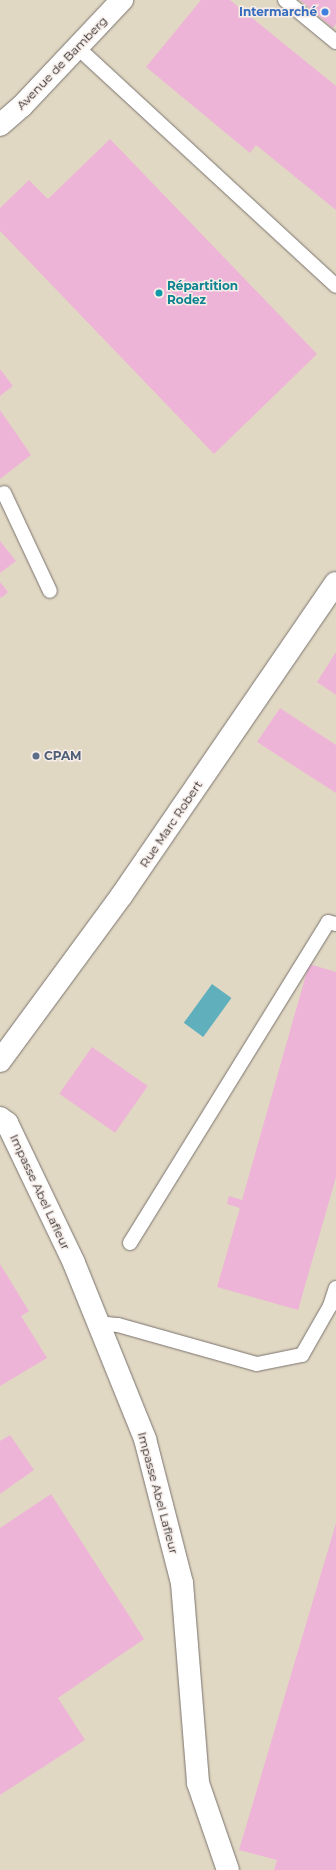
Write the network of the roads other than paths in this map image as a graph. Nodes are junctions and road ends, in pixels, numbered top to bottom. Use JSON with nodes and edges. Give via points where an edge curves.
{"nodes":[{"id":1,"x":122,"y":0,"type":"edge"},
{"id":2,"x":285,"y":0,"type":"edge"},
{"id":3,"x":336,"y":42,"type":"edge"},
{"id":4,"x":77,"y":48,"type":"junction"},
{"id":5,"x":0,"y":125,"type":"edge"},
{"id":6,"x":336,"y":286,"type":"edge"},
{"id":7,"x":4,"y":493,"type":"dead end"},
{"id":8,"x":336,"y":583,"type":"edge"},
{"id":9,"x":50,"y":591,"type":"dead end"},
{"id":10,"x":336,"y":924,"type":"edge"},
{"id":11,"x":0,"y":1062,"type":"edge"},
{"id":12,"x":0,"y":1118,"type":"edge"},
{"id":13,"x":130,"y":1243,"type":"dead end"},
{"id":14,"x":336,"y":1288,"type":"edge"},
{"id":15,"x":98,"y":1323,"type":"junction"},
{"id":16,"x":223,"y":1867,"type":"edge"}],
"edges":[{"from":1,"to":4,"type":"street","name":"Avenue de Bamberg"},
{"from":2,"to":3,"type":"lane"},
{"from":4,"to":5,"type":"street","name":"Avenue de Bamberg","via":[[22,106]]},
{"from":4,"to":6,"type":"lane"},
{"from":7,"to":9,"type":"lane"},
{"from":8,"to":11,"type":"street","name":"Rue Marc Robert","via":[[122,895]]},
{"from":10,"to":13,"type":"lane","via":[[328,922]]},
{"from":12,"to":15,"type":"street","name":"Impasse Abel Lafleur","via":[[8,1123],[74,1263]]},
{"from":14,"to":15,"type":"lane","via":[[330,1306],[302,1355],[257,1364],[118,1326]]},
{"from":15,"to":16,"type":"street","name":"Impasse Abel Lafleur","via":[[145,1439],[182,1583],[198,1783]]}]}
